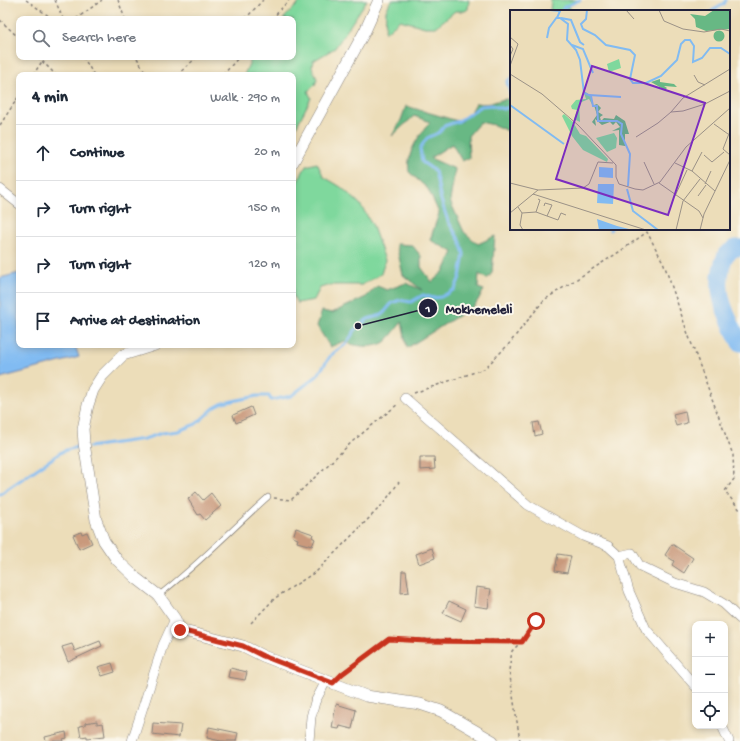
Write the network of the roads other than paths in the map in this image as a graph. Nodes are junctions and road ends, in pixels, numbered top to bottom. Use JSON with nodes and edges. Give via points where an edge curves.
{"nodes":[{"id":1,"x":379,"y":0,"type":"edge"},
{"id":2,"x":296,"y":157,"type":"edge"},
{"id":3,"x":0,"y":189,"type":"edge"},
{"id":4,"x":16,"y":202,"type":"edge"},
{"id":5,"x":145,"y":348,"type":"edge"},
{"id":6,"x":405,"y":398,"type":"road end"},
{"id":7,"x":268,"y":497,"type":"road end"},
{"id":8,"x":619,"y":556,"type":"junction"},
{"id":9,"x":158,"y":595,"type":"junction"},
{"id":10,"x":175,"y":619,"type":"junction"},
{"id":11,"x":740,"y":619,"type":"edge"},
{"id":12,"x":329,"y":682,"type":"junction"},
{"id":13,"x":692,"y":683,"type":"edge"},
{"id":14,"x":723,"y":729,"type":"edge"},
{"id":15,"x":132,"y":741,"type":"edge"},
{"id":16,"x":309,"y":741,"type":"edge"},
{"id":17,"x":493,"y":741,"type":"edge"},
{"id":18,"x":729,"y":741,"type":"edge"}],
"edges":[{"from":1,"to":2,"type":"street","via":[[365,31]]},
{"from":3,"to":4,"type":"street"},
{"from":5,"to":9,"type":"street","via":[[123,355],[107,370],[93,390],[83,429],[91,496],[104,541],[117,560]]},
{"from":6,"to":8,"type":"street","via":[[528,505],[583,536],[608,546]]},
{"from":7,"to":9,"type":"lane","via":[[227,533],[207,555]]},
{"from":8,"to":11,"type":"street","via":[[632,553],[640,566],[675,583],[704,592],[724,604]]},
{"from":8,"to":13,"type":"street","via":[[629,591],[646,629]]},
{"from":9,"to":10,"type":"street"},
{"from":10,"to":12,"type":"street","via":[[180,630],[243,646]]},
{"from":10,"to":15,"type":"street","via":[[163,645]]},
{"from":12,"to":16,"type":"street","via":[[315,702]]},
{"from":12,"to":17,"type":"street","via":[[366,696],[420,704],[441,711]]},
{"from":14,"to":18,"type":"street"}]}
